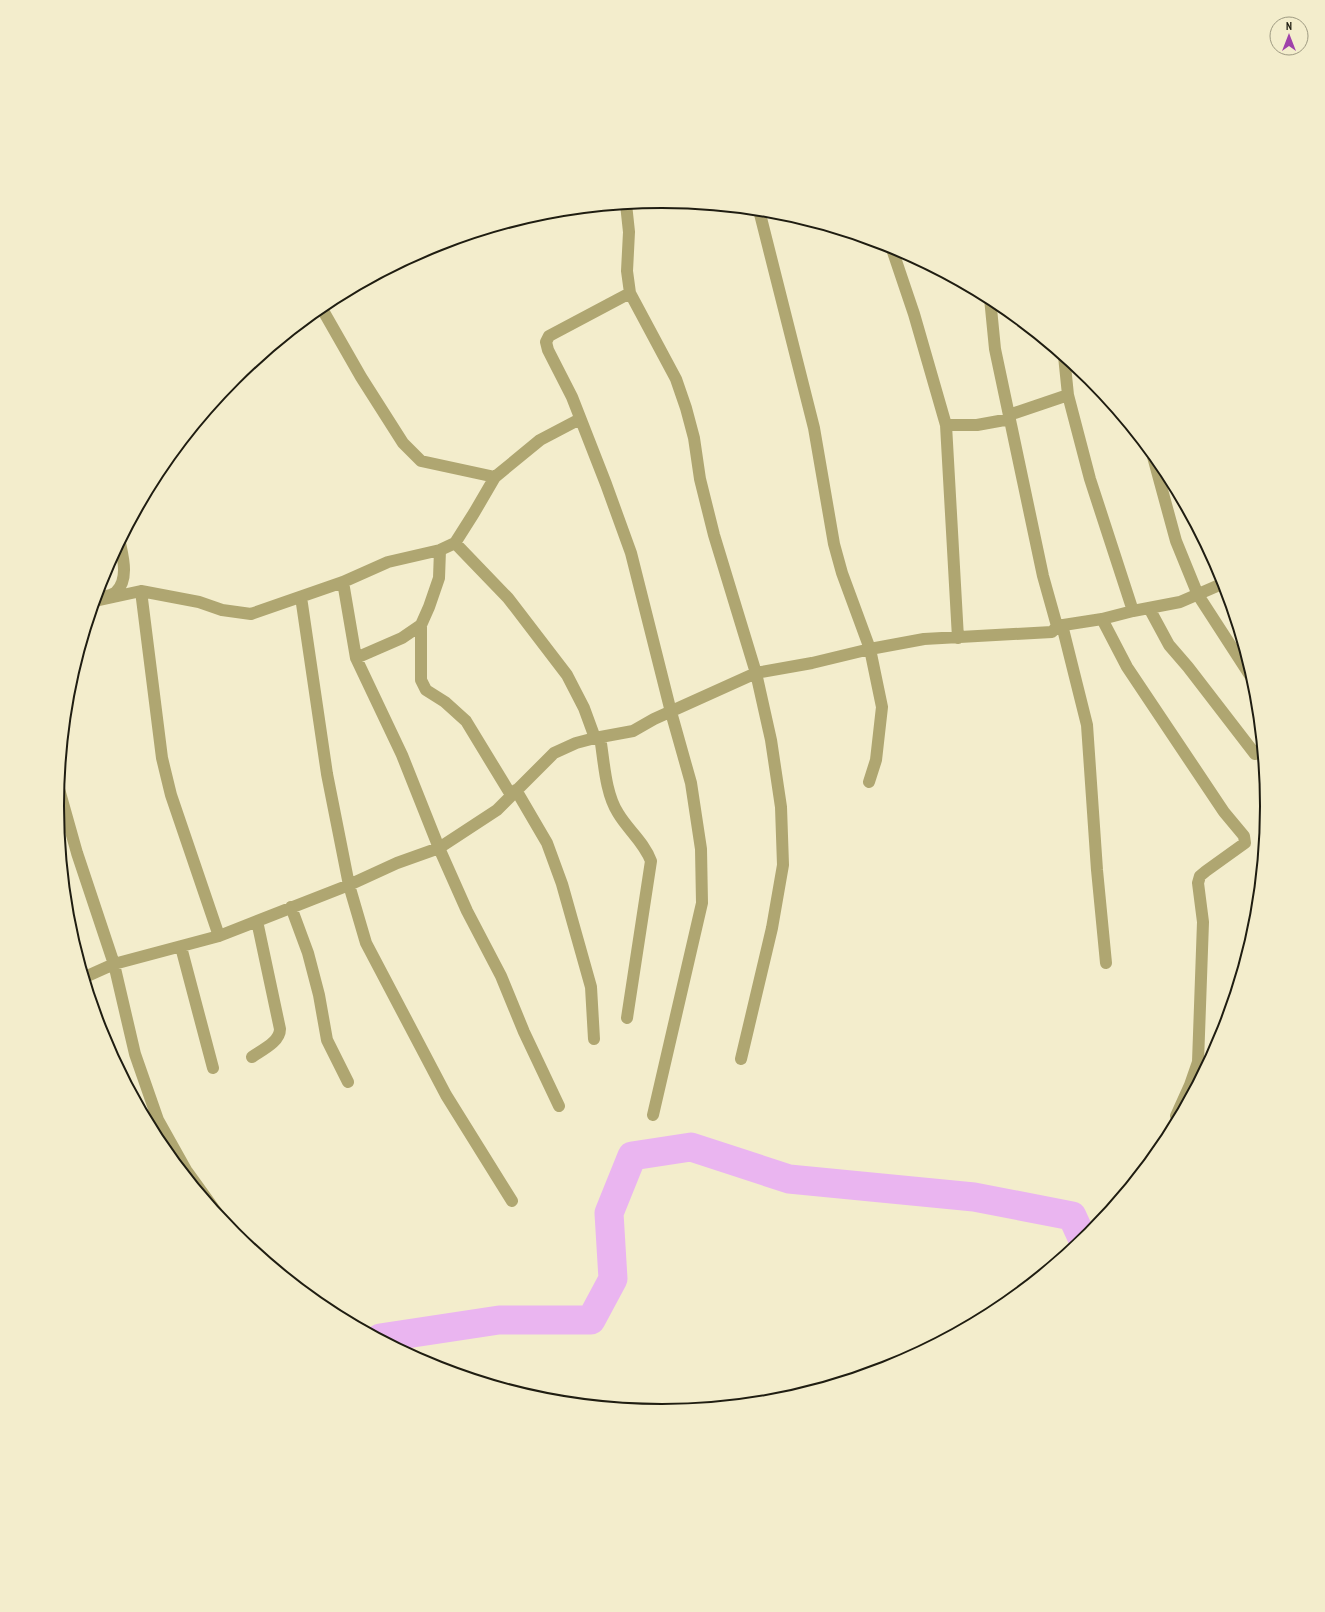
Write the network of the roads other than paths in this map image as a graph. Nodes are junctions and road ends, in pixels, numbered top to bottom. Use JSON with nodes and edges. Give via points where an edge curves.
{"nodes":[{"id":1,"x":626,"y":209,"type":"edge"},
{"id":2,"x":760,"y":216,"type":"edge"},
{"id":3,"x":894,"y":254,"type":"edge"},
{"id":4,"x":630,"y":293,"type":"junction"},
{"id":5,"x":991,"y":305,"type":"edge"},
{"id":6,"x":324,"y":312,"type":"edge"},
{"id":7,"x":1065,"y":363,"type":"edge"},
{"id":8,"x":1068,"y":395,"type":"junction"},
{"id":9,"x":1010,"y":417,"type":"junction"},
{"id":10,"x":580,"y":419,"type":"junction"},
{"id":11,"x":946,"y":424,"type":"junction"},
{"id":12,"x":1156,"y":468,"type":"edge"},
{"id":13,"x":495,"y":477,"type":"junction"},
{"id":14,"x":455,"y":543,"type":"junction"},
{"id":15,"x":440,"y":550,"type":"junction"},
{"id":16,"x":122,"y":551,"type":"edge"},
{"id":17,"x":343,"y":582,"type":"junction"},
{"id":18,"x":1218,"y":585,"type":"edge"},
{"id":19,"x":141,"y":591,"type":"junction"},
{"id":20,"x":1198,"y":595,"type":"junction"},
{"id":21,"x":301,"y":597,"type":"junction"},
{"id":22,"x":102,"y":598,"type":"edge"},
{"id":23,"x":102,"y":599,"type":"edge"},
{"id":24,"x":1149,"y":608,"type":"junction"},
{"id":25,"x":1132,"y":611,"type":"junction"},
{"id":26,"x":1102,"y":619,"type":"junction"},
{"id":27,"x":421,"y":625,"type":"junction"},
{"id":28,"x":1060,"y":625,"type":"junction"},
{"id":29,"x":958,"y":638,"type":"junction"},
{"id":30,"x":870,"y":649,"type":"junction"},
{"id":31,"x":356,"y":658,"type":"junction"},
{"id":32,"x":1244,"y":666,"type":"edge"},
{"id":33,"x":756,"y":673,"type":"junction"},
{"id":34,"x":671,"y":712,"type":"junction"},
{"id":35,"x":598,"y":737,"type":"junction"},
{"id":36,"x":1255,"y":754,"type":"dead end"},
{"id":37,"x":869,"y":782,"type":"dead end"},
{"id":38,"x":513,"y":793,"type":"junction"},
{"id":39,"x":64,"y":807,"type":"edge"},
{"id":40,"x":440,"y":848,"type":"junction"},
{"id":41,"x":349,"y":884,"type":"junction"},
{"id":42,"x":291,"y":907,"type":"junction"},
{"id":43,"x":257,"y":921,"type":"junction"},
{"id":44,"x":219,"y":936,"type":"junction"},
{"id":45,"x":181,"y":947,"type":"junction"},
{"id":46,"x":1106,"y":963,"type":"dead end"},
{"id":47,"x":114,"y":964,"type":"junction"},
{"id":48,"x":89,"y":975,"type":"edge"},
{"id":49,"x":627,"y":1018,"type":"dead end"},
{"id":50,"x":594,"y":1039,"type":"dead end"},
{"id":51,"x":252,"y":1057,"type":"dead end"},
{"id":52,"x":741,"y":1060,"type":"dead end"},
{"id":53,"x":213,"y":1068,"type":"dead end"},
{"id":54,"x":1194,"y":1080,"type":"edge"},
{"id":55,"x":348,"y":1082,"type":"dead end"},
{"id":56,"x":559,"y":1106,"type":"dead end"},
{"id":57,"x":653,"y":1115,"type":"dead end"},
{"id":58,"x":180,"y":1159,"type":"edge"},
{"id":59,"x":512,"y":1201,"type":"dead end"}],
"edges":[{"from":1,"to":4,"type":"street","via":[[627,271]]},
{"from":2,"to":30,"type":"street","via":[[814,428],[834,544]]},
{"from":3,"to":11,"type":"street"},
{"from":4,"to":10,"type":"street","via":[[549,336],[546,342]]},
{"from":4,"to":33,"type":"street","via":[[676,379],[686,408],[714,535]]},
{"from":5,"to":9,"type":"street","via":[[995,349]]},
{"from":6,"to":13,"type":"street","via":[[403,443],[422,461]]},
{"from":7,"to":8,"type":"street"},
{"from":8,"to":9,"type":"street"},
{"from":8,"to":25,"type":"street","via":[[1090,479]]},
{"from":9,"to":11,"type":"street","via":[[977,425]]},
{"from":9,"to":28,"type":"street","via":[[1043,576]]},
{"from":10,"to":13,"type":"street","via":[[540,440]]},
{"from":10,"to":34,"type":"street","via":[[631,553]]},
{"from":11,"to":29,"type":"street"},
{"from":12,"to":20,"type":"street","via":[[1176,541]]},
{"from":13,"to":14,"type":"street"},
{"from":14,"to":15,"type":"street"},
{"from":14,"to":35,"type":"street","via":[[508,598],[567,675]]},
{"from":15,"to":17,"type":"street","via":[[388,562]]},
{"from":15,"to":27,"type":"street","via":[[439,578]]},
{"from":16,"to":22,"type":"street","via":[[125,565],[123,579],[116,592]]},
{"from":17,"to":21,"type":"street"},
{"from":17,"to":31,"type":"street"},
{"from":18,"to":20,"type":"street"},
{"from":19,"to":21,"type":"street","via":[[199,602],[222,610],[251,614]]},
{"from":19,"to":23,"type":"street"},
{"from":19,"to":44,"type":"street","via":[[162,758],[171,795]]},
{"from":20,"to":24,"type":"street","via":[[1180,602]]},
{"from":20,"to":32,"type":"street"},
{"from":21,"to":41,"type":"street","via":[[327,774]]},
{"from":24,"to":25,"type":"street"},
{"from":24,"to":36,"type":"street","via":[[1169,645]]},
{"from":25,"to":26,"type":"street"},
{"from":26,"to":28,"type":"street"},
{"from":26,"to":54,"type":"street","via":[[1127,667],[1224,812],[1244,836],[1244,843],[1200,876],[1198,883],[1203,922],[1201,1015]]},
{"from":27,"to":31,"type":"street","via":[[402,638]]},
{"from":27,"to":38,"type":"street","via":[[421,680],[426,690],[445,702],[466,721]]},
{"from":28,"to":29,"type":"street","via":[[1052,632]]},
{"from":28,"to":46,"type":"street","via":[[1087,725]]},
{"from":29,"to":30,"type":"street","via":[[924,639]]},
{"from":30,"to":33,"type":"street"},
{"from":30,"to":37,"type":"street","via":[[882,707],[876,760]]},
{"from":31,"to":40,"type":"street","via":[[402,755]]},
{"from":33,"to":34,"type":"street"},
{"from":33,"to":52,"type":"street","via":[[771,740],[781,807],[783,865],[772,928]]},
{"from":34,"to":35,"type":"street","via":[[633,731]]},
{"from":34,"to":57,"type":"street","via":[[691,783],[701,849],[702,903]]},
{"from":35,"to":38,"type":"street","via":[[554,753]]},
{"from":35,"to":49,"type":"street","via":[[612,802],[647,851],[651,861]]},
{"from":38,"to":40,"type":"street","via":[[498,810]]},
{"from":38,"to":50,"type":"street","via":[[547,843],[562,884],[592,988]]},
{"from":39,"to":47,"type":"street"},
{"from":40,"to":41,"type":"street"},
{"from":40,"to":56,"type":"street"},
{"from":41,"to":42,"type":"street"},
{"from":41,"to":59,"type":"street","via":[[366,943],[446,1095]]},
{"from":42,"to":43,"type":"street"},
{"from":42,"to":55,"type":"street","via":[[308,952],[327,1040]]},
{"from":43,"to":44,"type":"street"},
{"from":43,"to":51,"type":"street","via":[[280,1034],[276,1040]]},
{"from":44,"to":45,"type":"street"},
{"from":45,"to":47,"type":"street"},
{"from":45,"to":53,"type":"street"},
{"from":47,"to":48,"type":"street"},
{"from":47,"to":58,"type":"street","via":[[135,1054],[158,1120]]}]}
